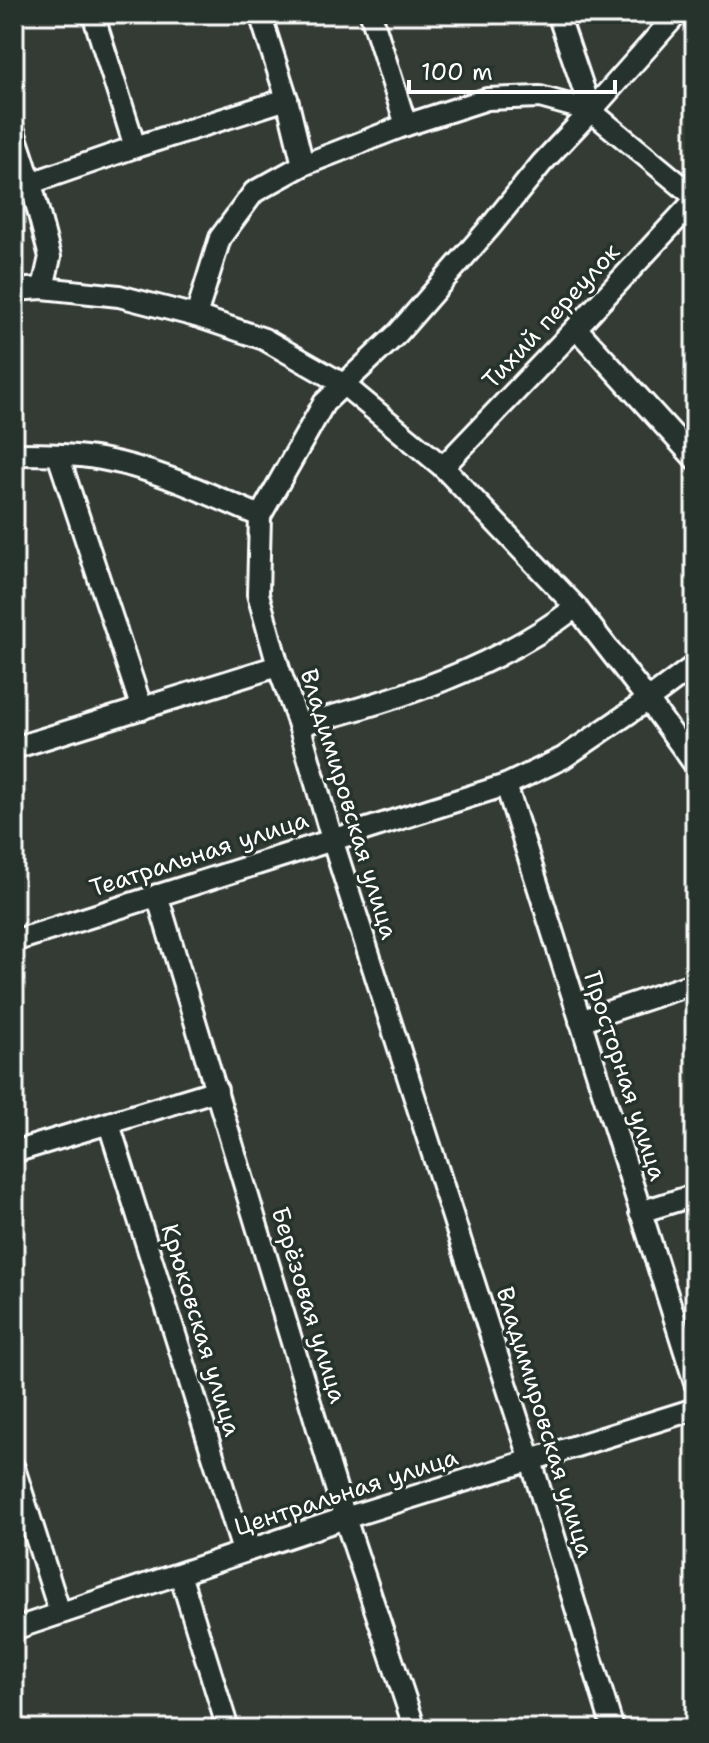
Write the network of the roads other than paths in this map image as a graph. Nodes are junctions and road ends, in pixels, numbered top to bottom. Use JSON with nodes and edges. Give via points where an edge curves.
{"nodes":[{"id":1,"x":93,"y":14,"type":"edge"},
{"id":2,"x":260,"y":14,"type":"edge"},
{"id":3,"x":371,"y":14,"type":"edge"},
{"id":4,"x":558,"y":14,"type":"edge"},
{"id":5,"x":677,"y":14,"type":"edge"},
{"id":6,"x":287,"y":99,"type":"junction"},
{"id":7,"x":591,"y":111,"type":"junction"},
{"id":8,"x":406,"y":125,"type":"junction"},
{"id":9,"x":14,"y":131,"type":"edge"},
{"id":10,"x":135,"y":147,"type":"junction"},
{"id":11,"x":303,"y":165,"type":"junction"},
{"id":12,"x":31,"y":183,"type":"junction"},
{"id":13,"x":695,"y":198,"type":"edge"},
{"id":14,"x":43,"y":288,"type":"junction"},
{"id":15,"x":14,"y":290,"type":"edge"},
{"id":16,"x":196,"y":316,"type":"junction"},
{"id":17,"x":576,"y":328,"type":"junction"},
{"id":18,"x":343,"y":384,"type":"junction"},
{"id":19,"x":14,"y":454,"type":"edge"},
{"id":20,"x":58,"y":455,"type":"junction"},
{"id":21,"x":695,"y":459,"type":"edge"},
{"id":22,"x":443,"y":467,"type":"junction"},
{"id":23,"x":260,"y":516,"type":"junction"},
{"id":24,"x":576,"y":607,"type":"junction"},
{"id":25,"x":695,"y":665,"type":"edge"},
{"id":26,"x":278,"y":666,"type":"junction"},
{"id":27,"x":648,"y":700,"type":"junction"},
{"id":28,"x":142,"y":709,"type":"junction"},
{"id":29,"x":299,"y":725,"type":"junction"},
{"id":30,"x":14,"y":748,"type":"edge"},
{"id":31,"x":695,"y":765,"type":"edge"},
{"id":32,"x":506,"y":785,"type":"junction"},
{"id":33,"x":332,"y":839,"type":"junction"},
{"id":34,"x":157,"y":895,"type":"junction"},
{"id":35,"x":14,"y":941,"type":"edge"},
{"id":36,"x":695,"y":983,"type":"edge"},
{"id":37,"x":580,"y":1021,"type":"junction"},
{"id":38,"x":217,"y":1090,"type":"junction"},
{"id":39,"x":109,"y":1124,"type":"junction"},
{"id":40,"x":14,"y":1152,"type":"edge"},
{"id":41,"x":695,"y":1195,"type":"edge"},
{"id":42,"x":640,"y":1212,"type":"junction"},
{"id":43,"x":695,"y":1383,"type":"edge"},
{"id":44,"x":695,"y":1409,"type":"edge"},
{"id":45,"x":531,"y":1461,"type":"junction"},
{"id":46,"x":14,"y":1468,"type":"edge"},
{"id":47,"x":345,"y":1518,"type":"junction"},
{"id":48,"x":243,"y":1551,"type":"junction"},
{"id":49,"x":180,"y":1574,"type":"junction"},
{"id":50,"x":60,"y":1613,"type":"junction"},
{"id":51,"x":14,"y":1629,"type":"edge"},
{"id":52,"x":228,"y":1729,"type":"edge"},
{"id":53,"x":415,"y":1729,"type":"edge"},
{"id":54,"x":613,"y":1729,"type":"edge"}],
"edges":[{"from":1,"to":10,"type":"street"},
{"from":2,"to":6,"type":"street"},
{"from":3,"to":8,"type":"street"},
{"from":4,"to":7,"type":"street"},
{"from":5,"to":7,"type":"street","name":"Владимировская улица"},
{"from":6,"to":10,"type":"street"},
{"from":6,"to":11,"type":"street"},
{"from":7,"to":8,"type":"street","via":[[540,97],[487,99]]},
{"from":7,"to":13,"type":"street"},
{"from":7,"to":18,"type":"street","name":"Владимировская улица","via":[[398,333]]},
{"from":8,"to":11,"type":"street"},
{"from":9,"to":12,"type":"street"},
{"from":10,"to":12,"type":"street"},
{"from":11,"to":16,"type":"street","via":[[254,192],[220,238]]},
{"from":12,"to":14,"type":"street","via":[[50,257]]},
{"from":13,"to":17,"type":"street","name":"Тихий переулок"},
{"from":14,"to":15,"type":"street"},
{"from":14,"to":16,"type":"street","via":[[119,296]]},
{"from":16,"to":18,"type":"street","via":[[264,339]]},
{"from":17,"to":21,"type":"street"},
{"from":17,"to":22,"type":"street","name":"Тихий переулок"},
{"from":18,"to":22,"type":"street"},
{"from":18,"to":23,"type":"street","name":"Владимировская улица","via":[[324,403]]},
{"from":19,"to":20,"type":"street"},
{"from":20,"to":23,"type":"street","via":[[153,473]]},
{"from":20,"to":28,"type":"street"},
{"from":22,"to":24,"type":"street"},
{"from":23,"to":26,"type":"street","name":"Владимировская улица","via":[[258,594]]},
{"from":24,"to":27,"type":"street"},
{"from":24,"to":29,"type":"street","via":[[514,648],[438,682]]},
{"from":25,"to":27,"type":"street","name":"Театральная улица"},
{"from":26,"to":28,"type":"street"},
{"from":26,"to":29,"type":"street","name":"Владимировская улица"},
{"from":27,"to":31,"type":"street"},
{"from":27,"to":32,"type":"street","name":"Театральная улица","via":[[563,758]]},
{"from":28,"to":30,"type":"street"},
{"from":29,"to":33,"type":"street","name":"Владимировская улица"},
{"from":32,"to":33,"type":"street","name":"Театральная улица"},
{"from":32,"to":37,"type":"street","name":"Просторная улица"},
{"from":33,"to":34,"type":"street","name":"Театральная улица"},
{"from":33,"to":45,"type":"street","name":"Владимировская улица"},
{"from":34,"to":35,"type":"street","name":"Театральная улица"},
{"from":34,"to":38,"type":"street","name":"Берёзовая улица"},
{"from":36,"to":37,"type":"street"},
{"from":37,"to":42,"type":"street","name":"Просторная улица"},
{"from":38,"to":39,"type":"street"},
{"from":38,"to":47,"type":"street","name":"Берёзовая улица"},
{"from":39,"to":40,"type":"street"},
{"from":39,"to":48,"type":"street","name":"Крюковская улица"},
{"from":41,"to":42,"type":"street"},
{"from":42,"to":43,"type":"street","name":"Просторная улица"},
{"from":44,"to":45,"type":"street","name":"Центральная улица"},
{"from":45,"to":47,"type":"street","name":"Центральная улица"},
{"from":45,"to":54,"type":"street","name":"Владимировская улица"},
{"from":46,"to":50,"type":"street"},
{"from":47,"to":48,"type":"street","name":"Центральная улица"},
{"from":47,"to":53,"type":"street","name":"Берёзовая улица"},
{"from":48,"to":49,"type":"street","name":"Центральная улица"},
{"from":49,"to":50,"type":"street","name":"Центральная улица"},
{"from":49,"to":52,"type":"street"},
{"from":50,"to":51,"type":"street","name":"Центральная улица"}]}
